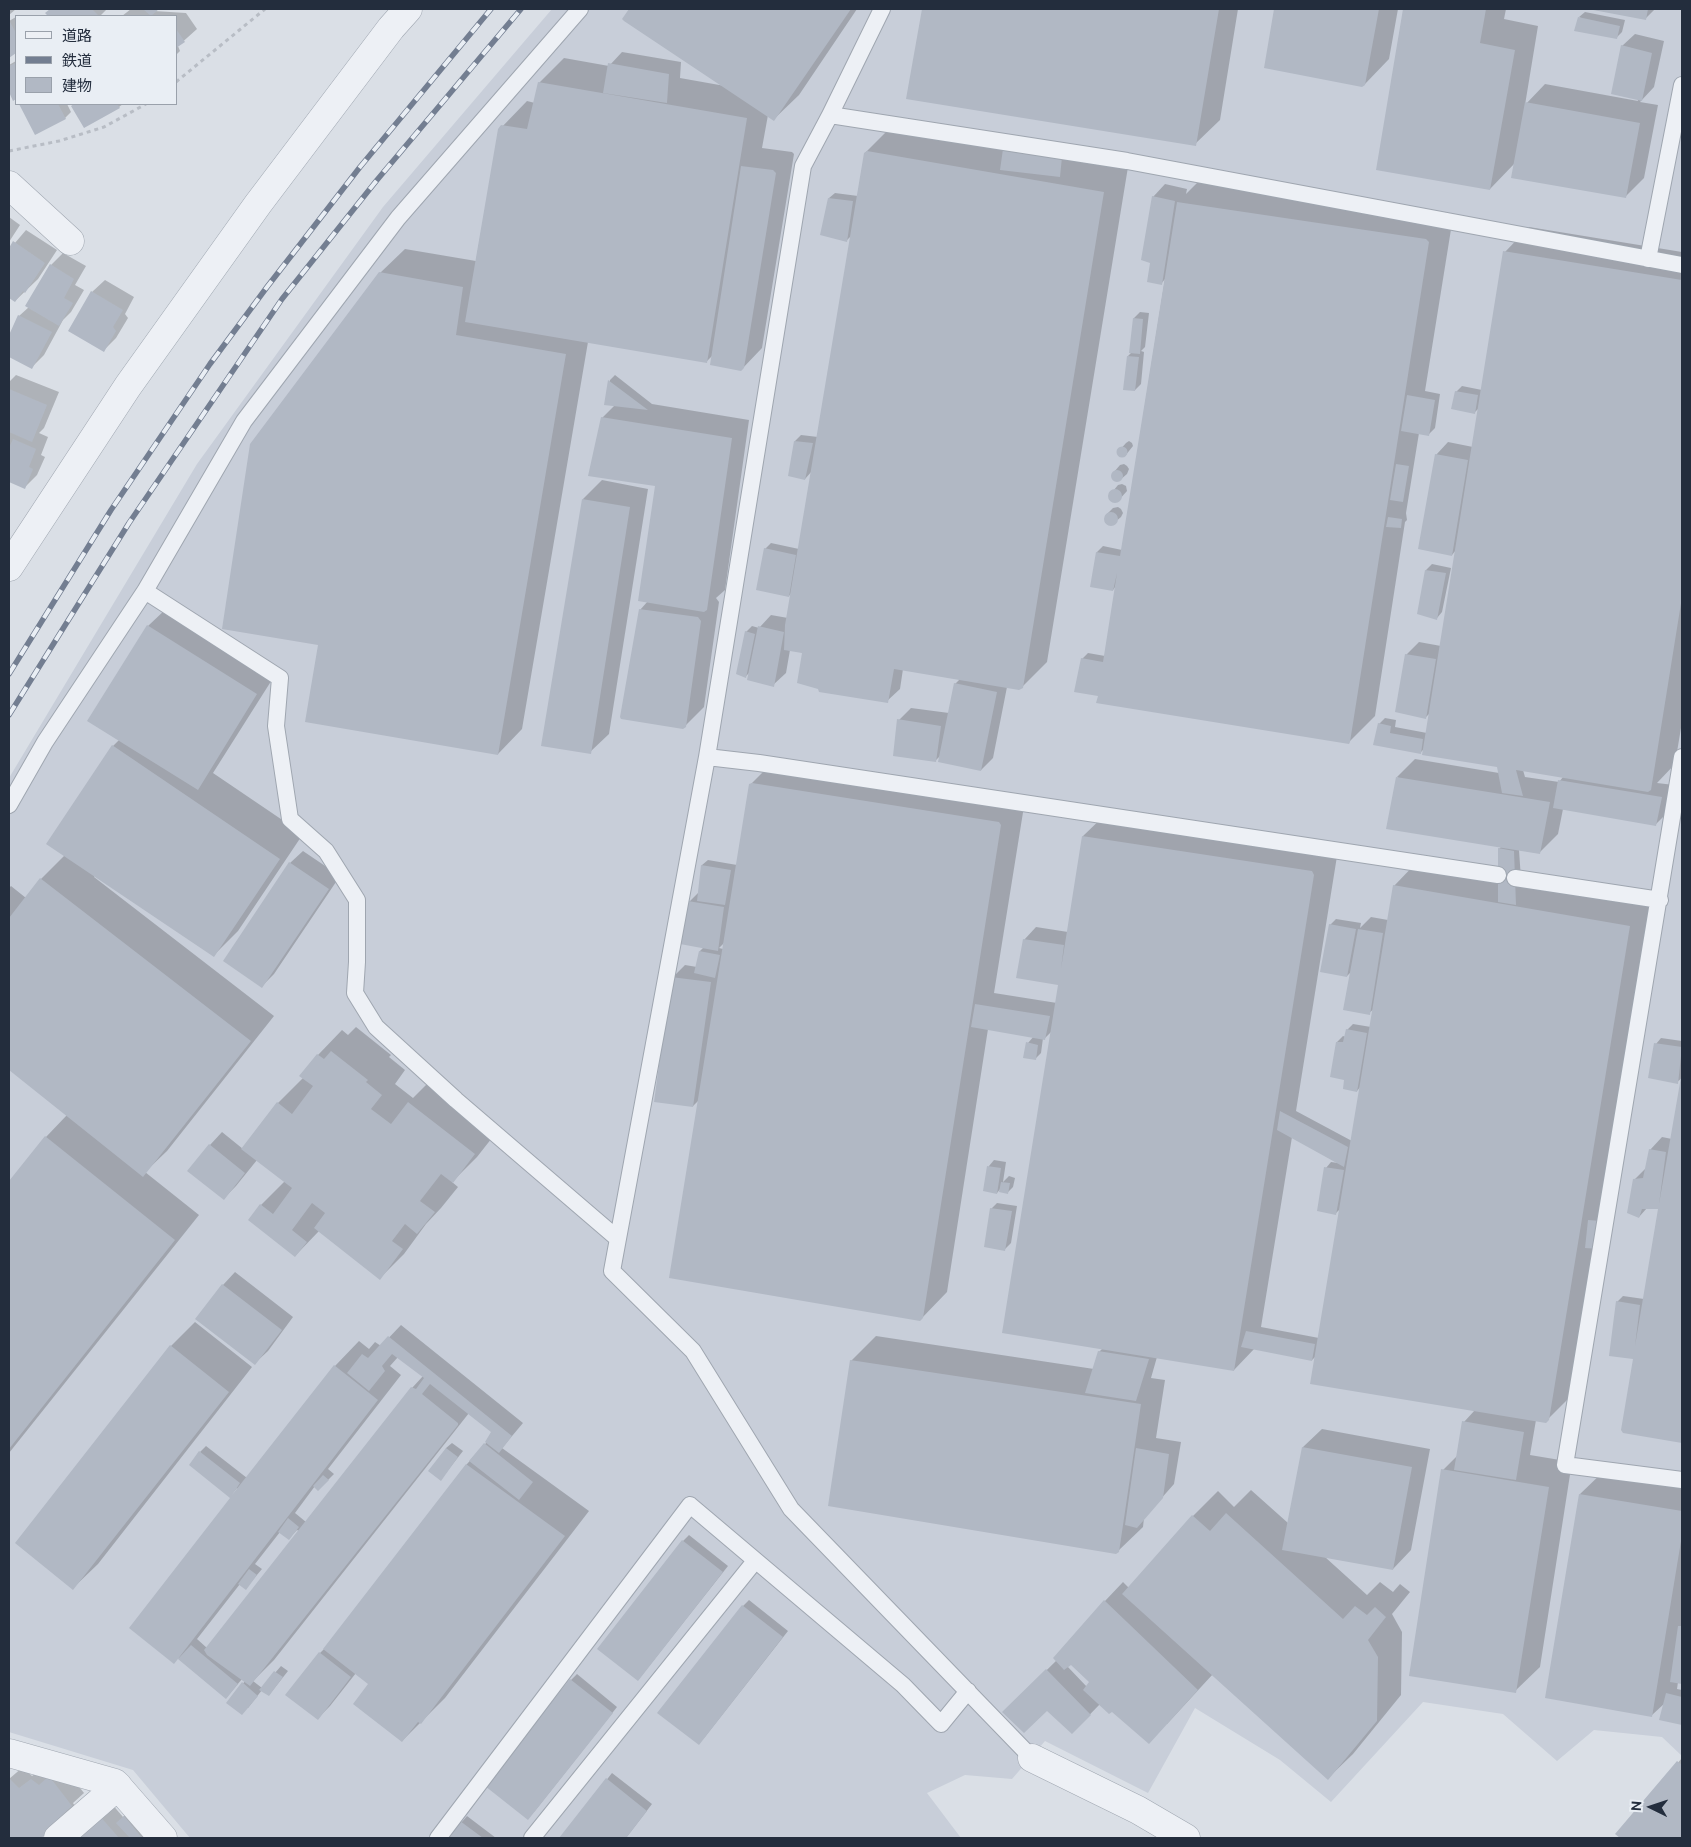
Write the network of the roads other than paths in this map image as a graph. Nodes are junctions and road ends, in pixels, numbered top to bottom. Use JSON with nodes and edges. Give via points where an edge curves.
{"nodes":[{"id":1,"x":408,"y":9,"type":"edge"},
{"id":2,"x":580,"y":9,"type":"edge"},
{"id":3,"x":882,"y":9,"type":"edge"},
{"id":4,"x":1682,"y":85,"type":"edge"},
{"id":5,"x":830,"y":115,"type":"junction"},
{"id":6,"x":9,"y":185,"type":"edge"},
{"id":7,"x":70,"y":241,"type":"dead end"},
{"id":8,"x":1648,"y":259,"type":"junction"},
{"id":9,"x":1682,"y":265,"type":"edge"},
{"id":10,"x":9,"y":567,"type":"edge"},
{"id":11,"x":145,"y":591,"type":"junction"},
{"id":12,"x":707,"y":757,"type":"junction"},
{"id":13,"x":1682,"y":757,"type":"edge"},
{"id":14,"x":9,"y":806,"type":"edge"},
{"id":15,"x":1498,"y":875,"type":"dead end"},
{"id":16,"x":1515,"y":878,"type":"dead end"},
{"id":17,"x":1660,"y":900,"type":"junction"},
{"id":18,"x":618,"y":1239,"type":"junction"},
{"id":19,"x":1682,"y":1480,"type":"edge"},
{"id":20,"x":755,"y":1561,"type":"junction"},
{"id":21,"x":968,"y":1692,"type":"junction"},
{"id":22,"x":9,"y":1753,"type":"edge"},
{"id":23,"x":1032,"y":1758,"type":"joint"},
{"id":24,"x":118,"y":1786,"type":"junction"},
{"id":25,"x":58,"y":1838,"type":"edge"},
{"id":26,"x":163,"y":1838,"type":"edge"},
{"id":27,"x":438,"y":1838,"type":"edge"},
{"id":28,"x":532,"y":1838,"type":"edge"},
{"id":29,"x":1186,"y":1838,"type":"edge"}],
"edges":[{"from":1,"to":10,"type":"street","via":[[201,283],[128,386]]},
{"from":2,"to":11,"type":"lane","via":[[398,218],[244,421]]},
{"from":3,"to":5,"type":"lane"},
{"from":4,"to":8,"type":"lane"},
{"from":5,"to":8,"type":"lane","via":[[1127,160]]},
{"from":5,"to":12,"type":"lane","via":[[803,166]]},
{"from":6,"to":7,"type":"street"},
{"from":8,"to":9,"type":"lane"},
{"from":11,"to":14,"type":"lane","via":[[44,742]]},
{"from":11,"to":18,"type":"lane","via":[[280,678],[276,726],[290,819],[326,851],[357,900],[355,993],[376,1027]]},
{"from":12,"to":15,"type":"lane"},
{"from":12,"to":18,"type":"lane"},
{"from":13,"to":17,"type":"lane"},
{"from":16,"to":17,"type":"lane"},
{"from":17,"to":19,"type":"lane","via":[[1565,1465]]},
{"from":18,"to":21,"type":"lane","via":[[612,1271],[693,1351],[791,1509]]},
{"from":20,"to":21,"type":"lane","via":[[903,1685],[941,1724]]},
{"from":20,"to":27,"type":"lane","via":[[690,1505]]},
{"from":20,"to":28,"type":"lane"},
{"from":21,"to":23,"type":"lane"},
{"from":22,"to":24,"type":"street"},
{"from":23,"to":29,"type":"street","via":[[1138,1810]]},
{"from":24,"to":25,"type":"street"},
{"from":24,"to":26,"type":"street"}]}
